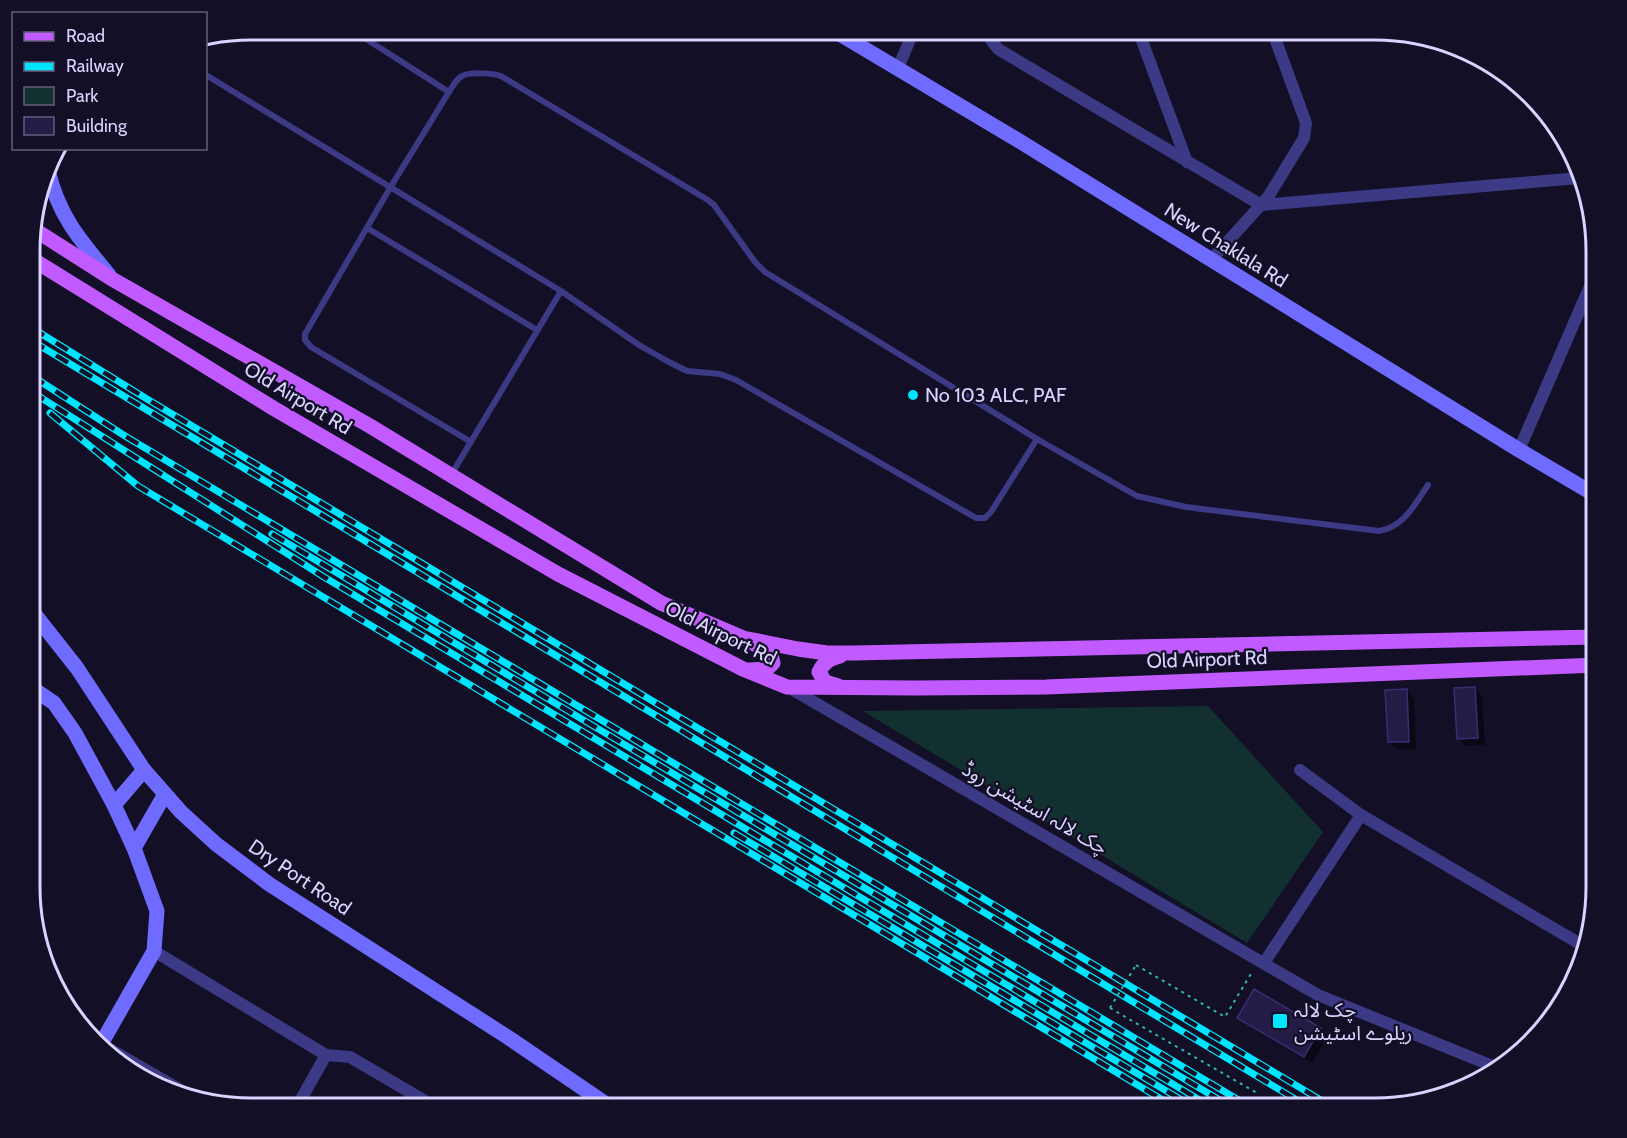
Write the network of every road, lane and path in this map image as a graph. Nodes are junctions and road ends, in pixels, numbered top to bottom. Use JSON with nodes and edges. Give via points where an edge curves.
{"nodes":[{"id":1,"x":368,"y":40,"type":"edge"},
{"id":2,"x":851,"y":41,"type":"edge"},
{"id":3,"x":910,"y":41,"type":"edge"},
{"id":4,"x":992,"y":41,"type":"edge"},
{"id":5,"x":1142,"y":41,"type":"edge"},
{"id":6,"x":1276,"y":41,"type":"edge"},
{"id":7,"x":898,"y":68,"type":"junction"},
{"id":8,"x":207,"y":76,"type":"edge"},
{"id":9,"x":449,"y":92,"type":"junction"},
{"id":10,"x":1187,"y":162,"type":"junction"},
{"id":11,"x":1573,"y":179,"type":"edge"},
{"id":12,"x":52,"y":186,"type":"edge"},
{"id":13,"x":390,"y":188,"type":"junction"},
{"id":14,"x":1261,"y":206,"type":"junction"},
{"id":15,"x":367,"y":228,"type":"junction"},
{"id":16,"x":41,"y":234,"type":"edge"},
{"id":17,"x":1211,"y":260,"type":"junction"},
{"id":18,"x":40,"y":264,"type":"edge"},
{"id":19,"x":112,"y":279,"type":"junction"},
{"id":20,"x":561,"y":291,"type":"junction"},
{"id":21,"x":1586,"y":295,"type":"edge"},
{"id":22,"x":537,"y":330,"type":"junction"},
{"id":23,"x":1037,"y":439,"type":"junction"},
{"id":24,"x":471,"y":442,"type":"junction"},
{"id":25,"x":1519,"y":450,"type":"junction"},
{"id":26,"x":451,"y":475,"type":"junction"},
{"id":27,"x":1428,"y":485,"type":"dead end"},
{"id":28,"x":1586,"y":490,"type":"edge"},
{"id":29,"x":41,"y":622,"type":"edge"},
{"id":30,"x":1586,"y":637,"type":"edge"},
{"id":31,"x":742,"y":638,"type":"junction"},
{"id":32,"x":855,"y":653,"type":"junction"},
{"id":33,"x":1586,"y":665,"type":"edge"},
{"id":34,"x":743,"y":669,"type":"junction"},
{"id":35,"x":787,"y":687,"type":"junction"},
{"id":36,"x":843,"y":688,"type":"junction"},
{"id":37,"x":41,"y":694,"type":"edge"},
{"id":38,"x":144,"y":770,"type":"junction"},
{"id":39,"x":1300,"y":770,"type":"dead end"},
{"id":40,"x":165,"y":794,"type":"junction"},
{"id":41,"x":114,"y":805,"type":"junction"},
{"id":42,"x":1360,"y":815,"type":"junction"},
{"id":43,"x":134,"y":848,"type":"junction"},
{"id":44,"x":1578,"y":943,"type":"edge"},
{"id":45,"x":154,"y":951,"type":"junction"},
{"id":46,"x":1262,"y":961,"type":"junction"},
{"id":47,"x":104,"y":1038,"type":"edge"},
{"id":48,"x":326,"y":1055,"type":"junction"},
{"id":49,"x":1489,"y":1064,"type":"edge"},
{"id":50,"x":1257,"y":1093,"type":"dead end"},
{"id":51,"x":302,"y":1097,"type":"edge"},
{"id":52,"x":419,"y":1097,"type":"edge"},
{"id":53,"x":596,"y":1097,"type":"edge"}],
"edges":[{"from":1,"to":9,"type":"lane"},
{"from":2,"to":7,"type":"street","name":"New Chaklala Rd"},
{"from":3,"to":7,"type":"street"},
{"from":4,"to":10,"type":"street","via":[[998,49]]},
{"from":5,"to":10,"type":"street"},
{"from":6,"to":14,"type":"street","via":[[1306,123],[1304,138]]},
{"from":7,"to":17,"type":"street","name":"New Chaklala Rd"},
{"from":8,"to":13,"type":"lane"},
{"from":9,"to":13,"type":"lane"},
{"from":9,"to":23,"type":"lane","via":[[465,75],[501,76],[708,200],[765,272]]},
{"from":10,"to":14,"type":"street"},
{"from":11,"to":14,"type":"street"},
{"from":12,"to":19,"type":"street","via":[[73,231]]},
{"from":13,"to":15,"type":"lane"},
{"from":13,"to":20,"type":"lane"},
{"from":14,"to":17,"type":"street"},
{"from":15,"to":22,"type":"lane"},
{"from":15,"to":24,"type":"lane","via":[[305,340]]},
{"from":16,"to":19,"type":"main road","name":"Old Airport Rd"},
{"from":17,"to":25,"type":"street","name":"New Chaklala Rd"},
{"from":18,"to":34,"type":"main road","name":"Old Airport Rd","via":[[273,408],[558,574]]},
{"from":19,"to":26,"type":"main road","name":"Old Airport Rd"},
{"from":20,"to":22,"type":"lane"},
{"from":20,"to":23,"type":"lane","via":[[667,361],[687,371],[720,374],[736,380],[976,518],[985,518],[991,512]]},
{"from":21,"to":25,"type":"street"},
{"from":22,"to":24,"type":"lane"},
{"from":23,"to":27,"type":"lane","via":[[1137,496],[1186,507],[1379,531],[1395,526]]},
{"from":24,"to":26,"type":"lane"},
{"from":25,"to":28,"type":"street","name":"New Chaklala Rd"},
{"from":26,"to":31,"type":"main road","name":"Old Airport Rd","via":[[661,603]]},
{"from":29,"to":38,"type":"street","name":"Dry Port Road","via":[[82,676]]},
{"from":30,"to":32,"type":"main road","name":"Old Airport Rd"},
{"from":31,"to":32,"type":"main road","name":"Old Airport Rd","via":[[826,653]]},
{"from":31,"to":34,"type":"main road","via":[[771,655],[773,663],[758,671]]},
{"from":32,"to":36,"type":"main road","via":[[829,659],[819,672],[825,682]]},
{"from":33,"to":36,"type":"main road","name":"Old Airport Rd","via":[[1046,687]]},
{"from":34,"to":35,"type":"main road","name":"Old Airport Rd"},
{"from":35,"to":36,"type":"main road","name":"Old Airport Rd"},
{"from":35,"to":46,"type":"street","name":"چک لالہ اسٹیشن روڈ"},
{"from":37,"to":41,"type":"street","via":[[54,703],[75,733]]},
{"from":38,"to":40,"type":"street","name":"Dry Port Road"},
{"from":38,"to":41,"type":"street"},
{"from":39,"to":42,"type":"street"},
{"from":40,"to":43,"type":"street"},
{"from":40,"to":53,"type":"street","name":"Dry Port Road","via":[[216,844],[268,884]]},
{"from":41,"to":43,"type":"street"},
{"from":42,"to":44,"type":"street"},
{"from":42,"to":46,"type":"street"},
{"from":43,"to":45,"type":"street","via":[[157,911]]},
{"from":45,"to":47,"type":"street"},
{"from":45,"to":48,"type":"street"},
{"from":46,"to":49,"type":"street","name":"چک لالہ اسٹیشن روڈ","via":[[1318,995]]},
{"from":46,"to":50,"type":"path","bridge":true,"via":[[1225,1017],[1136,965],[1110,1008]]},
{"from":48,"to":51,"type":"street"},
{"from":48,"to":52,"type":"street","via":[[350,1057]]}]}
